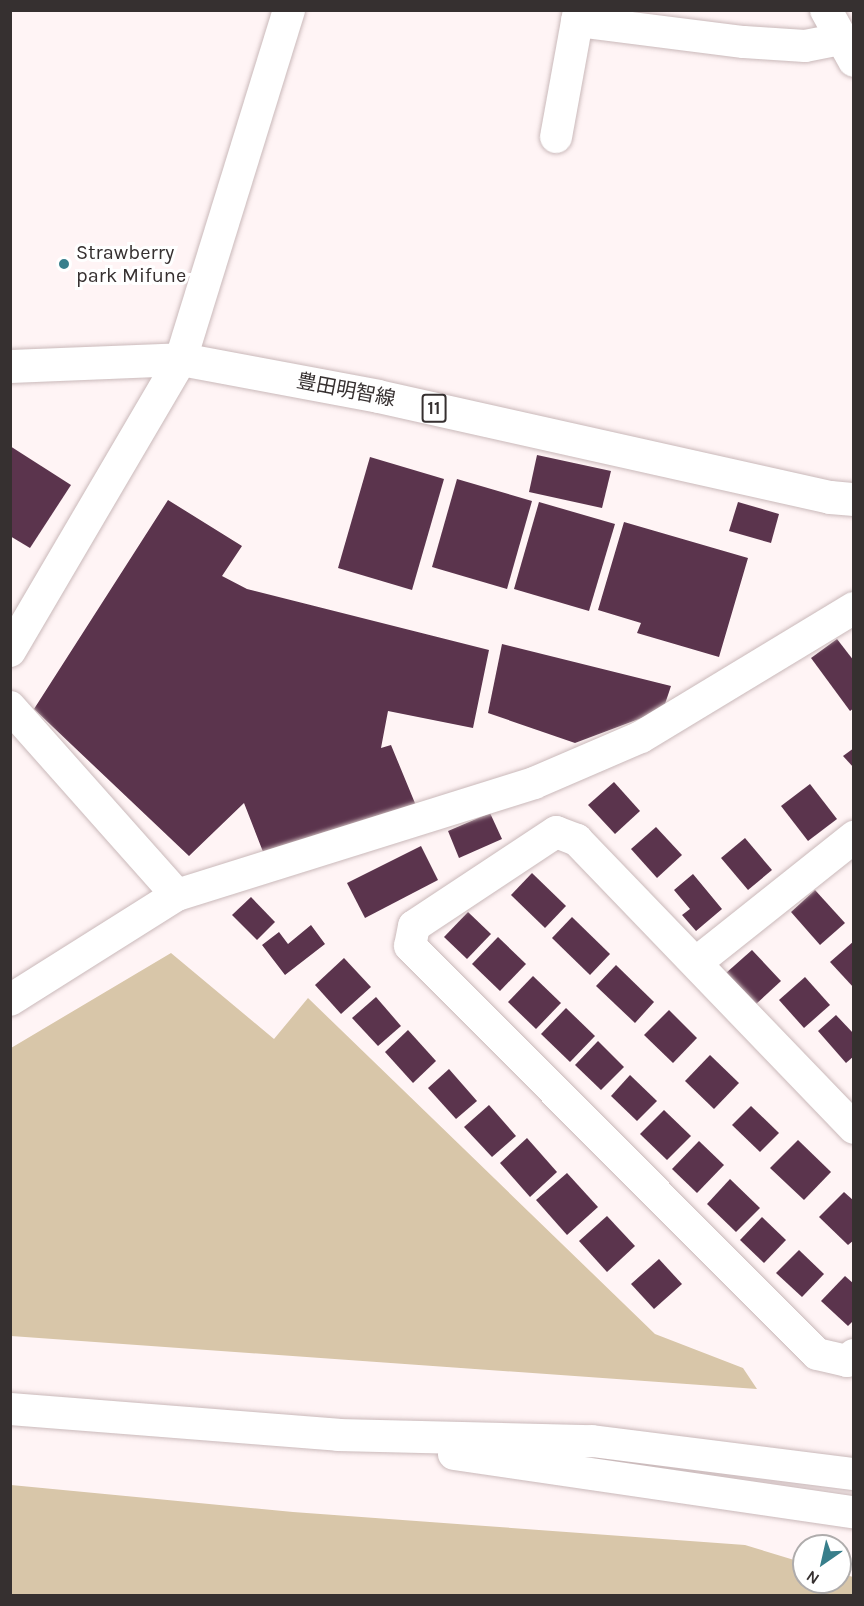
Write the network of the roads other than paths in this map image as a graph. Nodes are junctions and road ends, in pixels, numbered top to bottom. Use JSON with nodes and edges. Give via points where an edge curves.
{"nodes":[{"id":1,"x":289,"y":10,"type":"edge"},
{"id":2,"x":826,"y":10,"type":"edge"},
{"id":3,"x":578,"y":16,"type":"edge"},
{"id":4,"x":847,"y":50,"type":"edge"},
{"id":5,"x":556,"y":137,"type":"dead end"},
{"id":6,"x":182,"y":359,"type":"junction"},
{"id":7,"x":10,"y":366,"type":"edge"},
{"id":8,"x":854,"y":499,"type":"edge"},
{"id":9,"x":854,"y":608,"type":"edge"},
{"id":10,"x":10,"y":651,"type":"edge"},
{"id":11,"x":10,"y":707,"type":"edge"},
{"id":12,"x":849,"y":848,"type":"edge"},
{"id":13,"x":177,"y":895,"type":"junction"},
{"id":14,"x":697,"y":962,"type":"junction"},
{"id":15,"x":10,"y":1000,"type":"edge"},
{"id":16,"x":854,"y":1128,"type":"edge"},
{"id":17,"x":854,"y":1355,"type":"edge"},
{"id":18,"x":10,"y":1409,"type":"edge"},
{"id":19,"x":338,"y":1435,"type":"junction"},
{"id":20,"x":854,"y":1474,"type":"edge"},
{"id":21,"x":854,"y":1512,"type":"edge"}],
"edges":[{"from":1,"to":6,"type":"street"},
{"from":2,"to":4,"type":"street"},
{"from":3,"to":4,"type":"street","via":[[744,42]]},
{"from":3,"to":5,"type":"street"},
{"from":6,"to":7,"type":"main road","name":"豊田明智線","number":"11"},
{"from":6,"to":8,"type":"main road","name":"豊田明智線","number":"11","via":[[378,396],[830,497]]},
{"from":6,"to":10,"type":"street"},
{"from":9,"to":13,"type":"street","via":[[641,737],[534,783]]},
{"from":11,"to":13,"type":"street"},
{"from":12,"to":14,"type":"street"},
{"from":13,"to":15,"type":"street"},
{"from":14,"to":16,"type":"street"},
{"from":14,"to":17,"type":"street","via":[[577,840],[556,832],[414,926],[410,946],[816,1354],[847,1361]]},
{"from":18,"to":19,"type":"street"},
{"from":19,"to":20,"type":"street","via":[[592,1441]]},
{"from":19,"to":21,"type":"street","via":[[582,1475]]}]}
